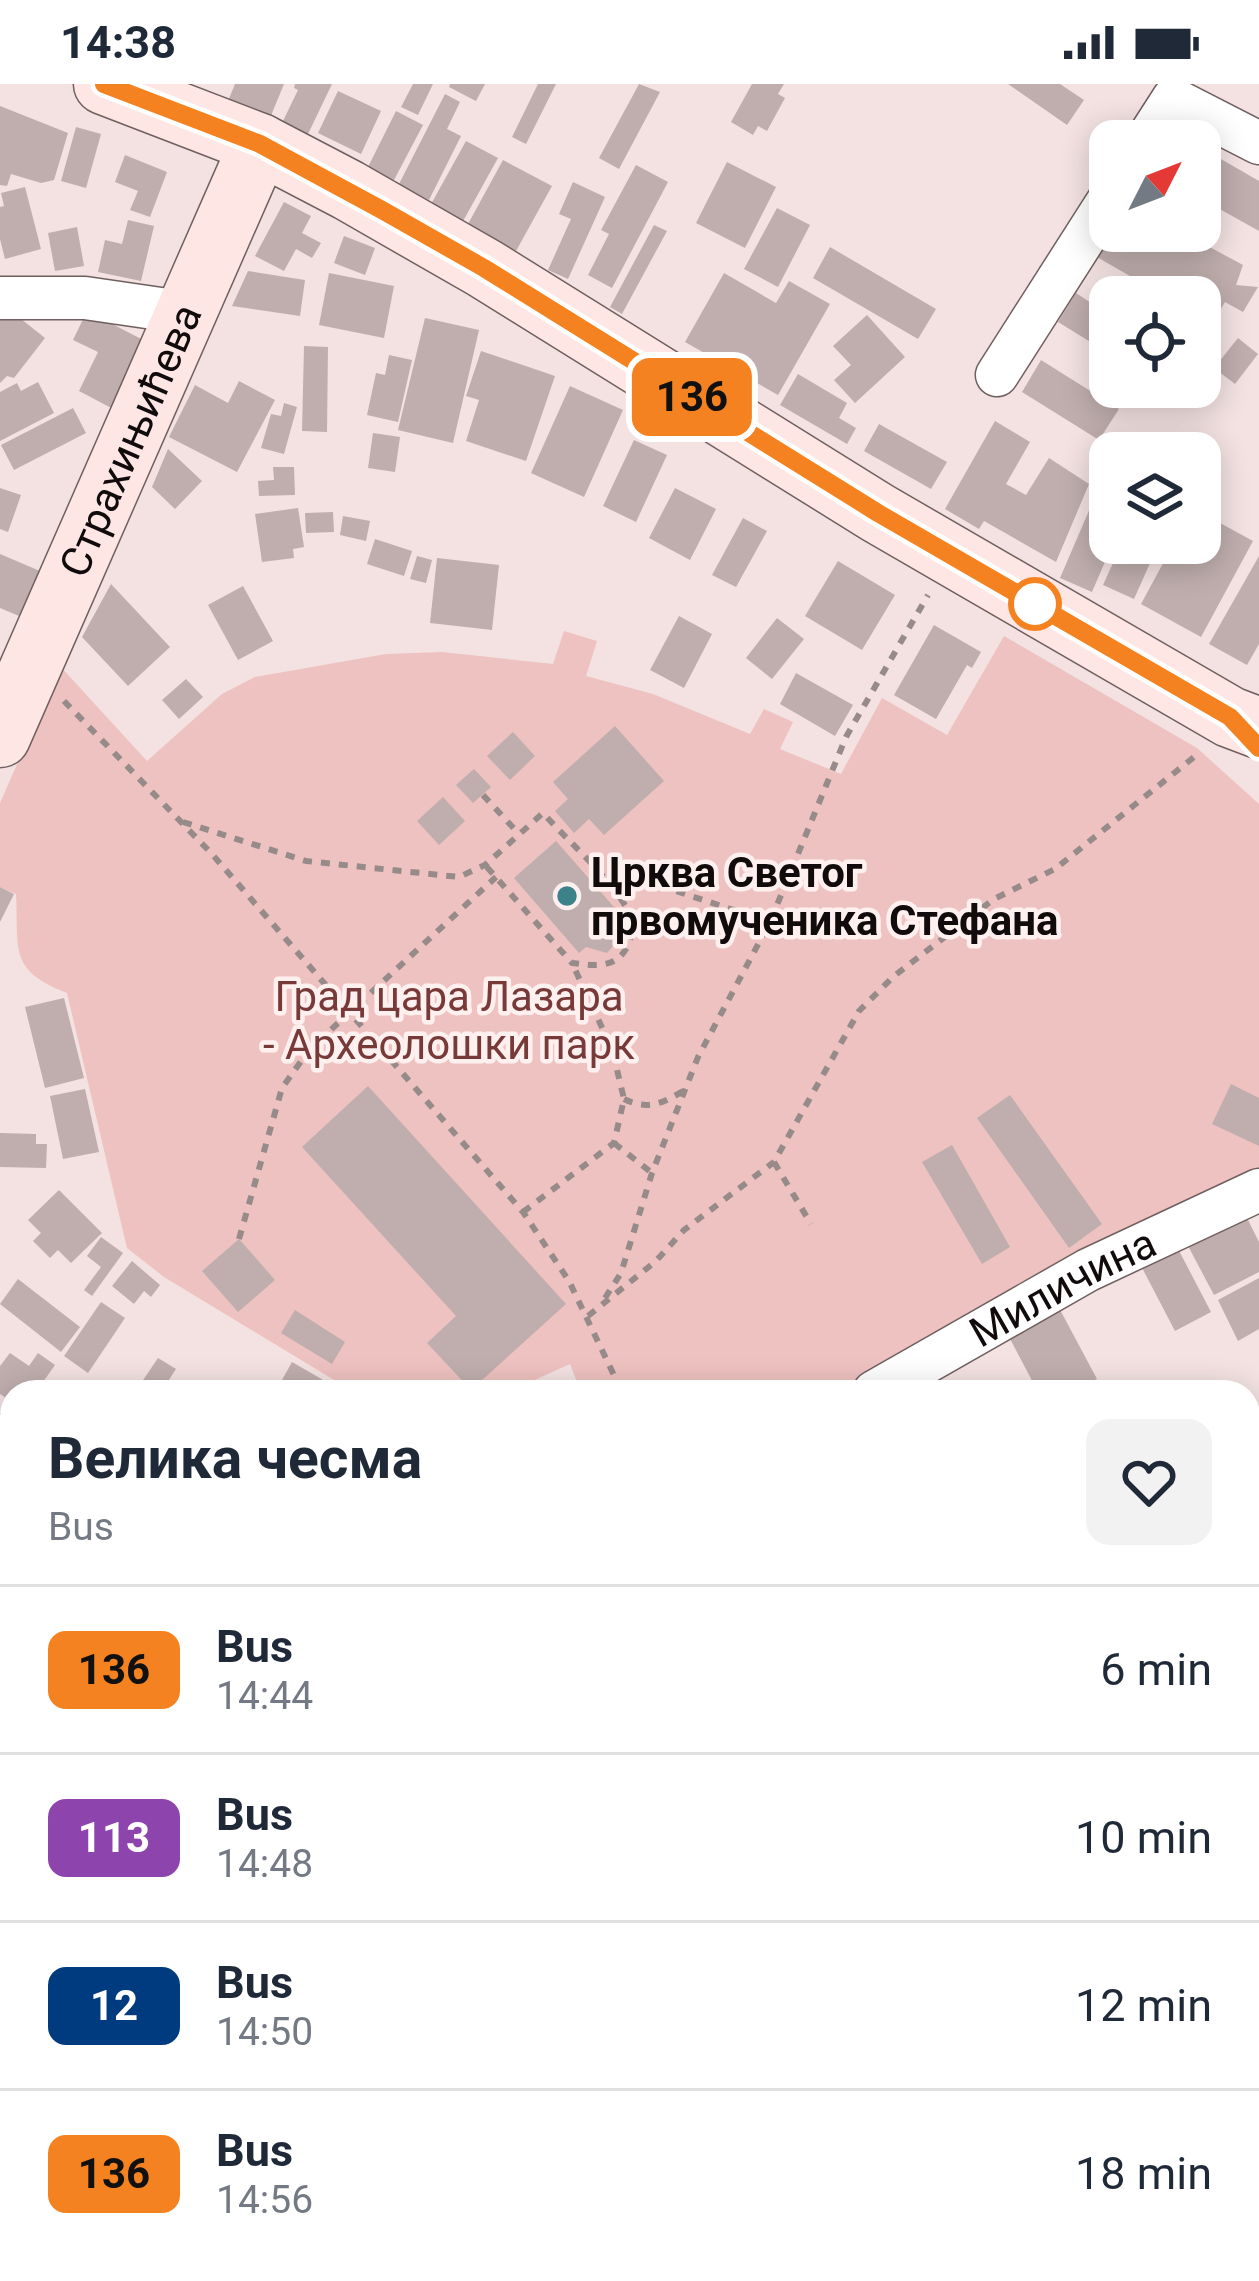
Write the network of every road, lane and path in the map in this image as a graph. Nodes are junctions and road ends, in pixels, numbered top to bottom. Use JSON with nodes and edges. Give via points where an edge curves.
{"nodes":[{"id":1,"x":104,"y":84,"type":"edge"},
{"id":2,"x":1161,"y":91,"type":"edge"},
{"id":3,"x":1152,"y":120,"type":"edge"},
{"id":4,"x":1259,"y":143,"type":"edge"},
{"id":5,"x":260,"y":144,"type":"junction"},
{"id":6,"x":1089,"y":230,"type":"edge"},
{"id":7,"x":0,"y":298,"type":"edge"},
{"id":8,"x":188,"y":313,"type":"junction"},
{"id":9,"x":997,"y":375,"type":"dead end"},
{"id":10,"x":933,"y":586,"type":"dead end"},
{"id":11,"x":32,"y":669,"type":"junction"},
{"id":12,"x":1240,"y":734,"type":"edge"},
{"id":13,"x":0,"y":736,"type":"edge"},
{"id":14,"x":482,"y":795,"type":"dead end"},
{"id":15,"x":180,"y":821,"type":"junction"},
{"id":16,"x":519,"y":834,"type":"junction"},
{"id":17,"x":587,"y":862,"type":"junction"},
{"id":18,"x":485,"y":865,"type":"junction"},
{"id":19,"x":496,"y":877,"type":"junction"},
{"id":20,"x":770,"y":922,"type":"junction"},
{"id":21,"x":572,"y":963,"type":"junction"},
{"id":22,"x":349,"y":1012,"type":"junction"},
{"id":23,"x":685,"y":1090,"type":"junction"},
{"id":24,"x":624,"y":1099,"type":"junction"},
{"id":25,"x":614,"y":1143,"type":"junction"},
{"id":26,"x":774,"y":1162,"type":"junction"},
{"id":27,"x":652,"y":1172,"type":"junction"},
{"id":28,"x":1259,"y":1190,"type":"edge"},
{"id":29,"x":523,"y":1212,"type":"junction"},
{"id":30,"x":811,"y":1224,"type":"dead end"},
{"id":31,"x":239,"y":1239,"type":"dead end"},
{"id":32,"x":605,"y":1298,"type":"junction"},
{"id":33,"x":588,"y":1316,"type":"junction"},
{"id":34,"x":617,"y":1380,"type":"edge"},
{"id":35,"x":895,"y":1380,"type":"edge"}],
"edges":[{"from":1,"to":5,"type":"main road"},
{"from":2,"to":3,"type":"street"},
{"from":2,"to":4,"type":"street"},
{"from":5,"to":8,"type":"main road","name":"Страхињићева"},
{"from":5,"to":12,"type":"main road","via":[[484,268]]},
{"from":6,"to":9,"type":"street"},
{"from":7,"to":8,"type":"street","via":[[85,298]]},
{"from":8,"to":11,"type":"main road","name":"Страхињићева"},
{"from":10,"to":20,"type":"path","via":[[846,737]]},
{"from":11,"to":13,"type":"main road","name":"Страхињићева"},
{"from":11,"to":15,"type":"path"},
{"from":12,"to":26,"type":"path","via":[[894,976],[859,1011]]},
{"from":14,"to":16,"type":"path"},
{"from":15,"to":18,"type":"path","via":[[306,861],[459,877]]},
{"from":15,"to":22,"type":"path"},
{"from":16,"to":17,"type":"path","via":[[543,813]]},
{"from":16,"to":18,"type":"path"},
{"from":17,"to":20,"type":"path"},
{"from":17,"to":21,"type":"path","via":[[628,909],[633,932],[615,962]]},
{"from":18,"to":19,"type":"path"},
{"from":19,"to":21,"type":"path"},
{"from":19,"to":22,"type":"path"},
{"from":20,"to":23,"type":"path"},
{"from":21,"to":24,"type":"path","via":[[612,1049]]},
{"from":22,"to":29,"type":"path"},
{"from":22,"to":31,"type":"path","via":[[308,1050],[283,1088]]},
{"from":23,"to":24,"type":"path","via":[[656,1106]]},
{"from":23,"to":27,"type":"path"},
{"from":24,"to":25,"type":"path"},
{"from":25,"to":27,"type":"path"},
{"from":25,"to":29,"type":"path"},
{"from":26,"to":30,"type":"path"},
{"from":26,"to":32,"type":"path"},
{"from":27,"to":32,"type":"path","via":[[621,1274]]},
{"from":28,"to":35,"type":"street","name":"Миличина","via":[[1088,1270]]},
{"from":29,"to":33,"type":"path"},
{"from":32,"to":33,"type":"path"},
{"from":33,"to":34,"type":"path"}]}
